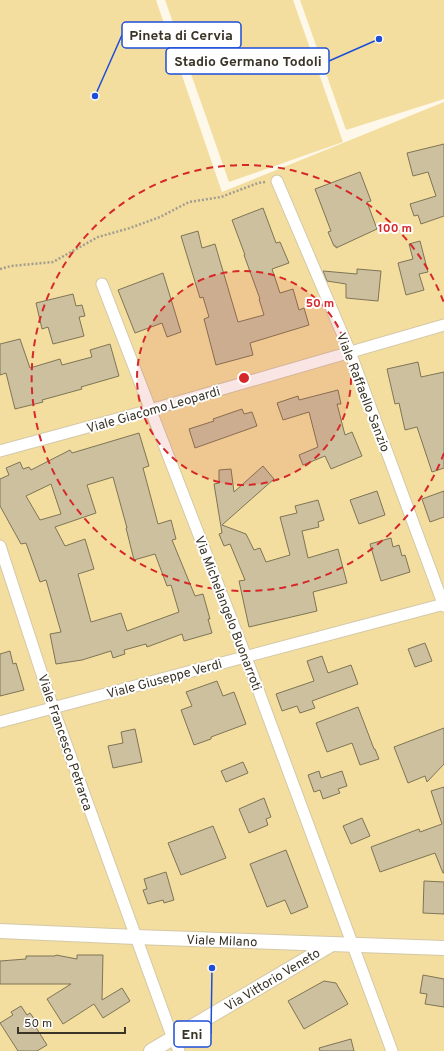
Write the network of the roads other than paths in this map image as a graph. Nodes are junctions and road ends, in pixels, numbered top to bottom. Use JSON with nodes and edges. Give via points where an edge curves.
{"nodes":[{"id":1,"x":277,"y":180,"type":"road end"},
{"id":2,"x":102,"y":284,"type":"dead end"},
{"id":3,"x":444,"y":325,"type":"edge"},
{"id":4,"x":350,"y":352,"type":"junction"},
{"id":5,"x":150,"y":410,"type":"junction"},
{"id":6,"x":0,"y":451,"type":"edge"},
{"id":7,"x":0,"y":546,"type":"edge"},
{"id":8,"x":444,"y":605,"type":"edge"},
{"id":9,"x":246,"y":657,"type":"junction"},
{"id":10,"x":53,"y":708,"type":"junction"},
{"id":11,"x":0,"y":722,"type":"edge"},
{"id":12,"x":0,"y":932,"type":"edge"},
{"id":13,"x":136,"y":938,"type":"junction"},
{"id":14,"x":290,"y":942,"type":"junction"},
{"id":15,"x":332,"y":944,"type":"junction"},
{"id":16,"x":352,"y":944,"type":"junction"},
{"id":17,"x":444,"y":948,"type":"edge"},
{"id":18,"x":298,"y":964,"type":"junction"},
{"id":19,"x":174,"y":1038,"type":"junction"},
{"id":20,"x":151,"y":1051,"type":"edge"},
{"id":21,"x":179,"y":1051,"type":"edge"},
{"id":22,"x":392,"y":1051,"type":"edge"}],
"edges":[{"from":1,"to":4,"type":"street","name":"Viale Raffaello Sanzio"},
{"from":2,"to":5,"type":"street","name":"Via Michelangelo Buonarroti"},
{"from":3,"to":4,"type":"street","name":"Viale Giacomo Leopardi"},
{"from":4,"to":5,"type":"street","name":"Viale Giacomo Leopardi"},
{"from":4,"to":8,"type":"street","name":"Viale Raffaello Sanzio"},
{"from":5,"to":6,"type":"street","name":"Viale Giacomo Leopardi"},
{"from":5,"to":9,"type":"street","name":"Via Michelangelo Buonarroti"},
{"from":7,"to":10,"type":"street","name":"Viale Francesco Petrarca"},
{"from":8,"to":9,"type":"street","name":"Viale Giuseppe Verdi"},
{"from":9,"to":10,"type":"street","name":"Viale Giuseppe Verdi"},
{"from":9,"to":16,"type":"street","name":"Via Michelangelo Buonarroti"},
{"from":10,"to":11,"type":"street","name":"Viale Giuseppe Verdi"},
{"from":10,"to":13,"type":"street","name":"Viale Francesco Petrarca"},
{"from":12,"to":13,"type":"street","name":"Viale Milano"},
{"from":13,"to":14,"type":"street","name":"Viale Milano"},
{"from":13,"to":19,"type":"street","name":"Viale Francesco Petrarca"},
{"from":14,"to":15,"type":"street","name":"Viale Milano"},
{"from":14,"to":18,"type":"street","via":[[300,952]]},
{"from":15,"to":16,"type":"street","name":"Viale Milano"},
{"from":15,"to":18,"type":"street","name":"Via Vittorio Veneto"},
{"from":16,"to":17,"type":"street","name":"Viale Milano"},
{"from":16,"to":22,"type":"street","name":"Via Michelangelo Buonarroti"},
{"from":18,"to":19,"type":"street","name":"Via Vittorio Veneto"},
{"from":19,"to":20,"type":"street","name":"Via Vittorio Veneto"},
{"from":19,"to":21,"type":"street","name":"Viale Francesco Petrarca"}]}
